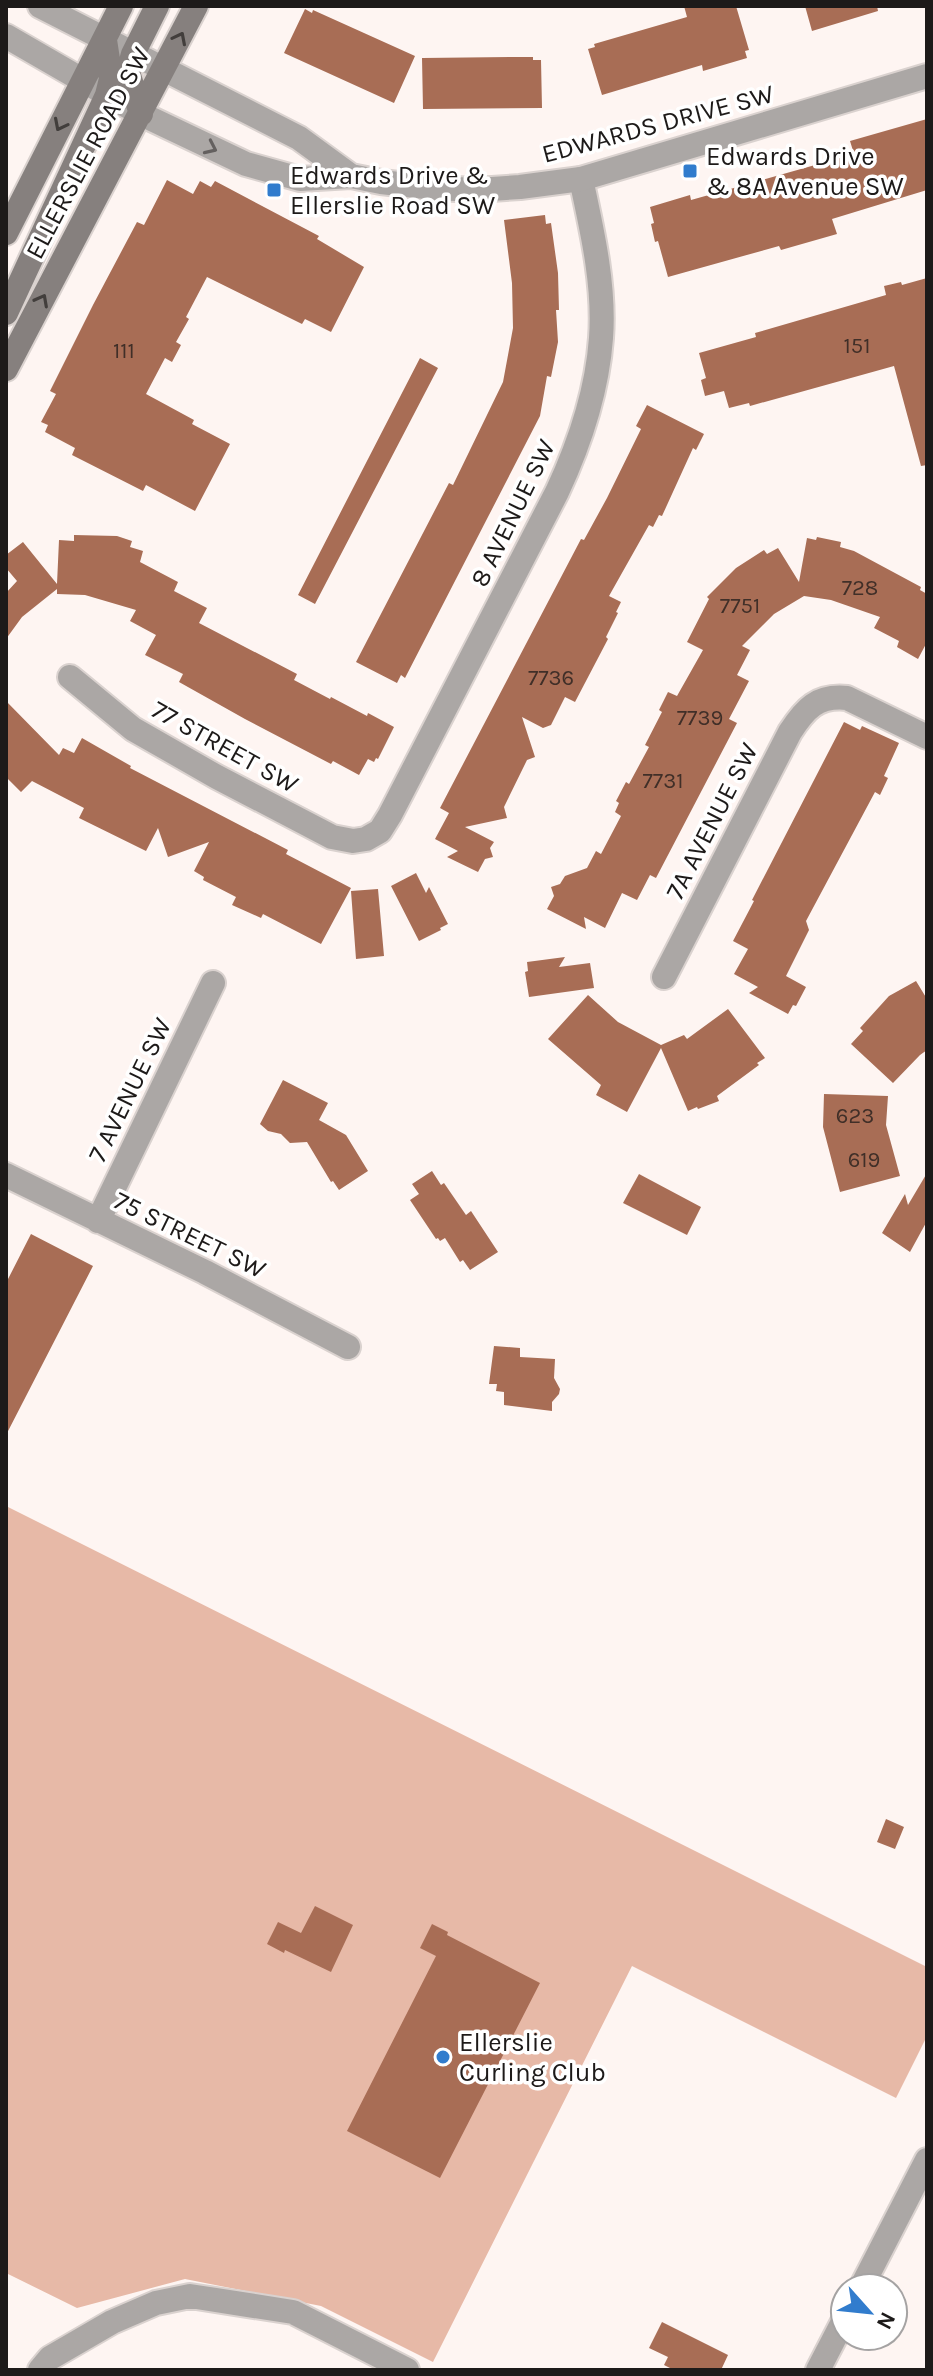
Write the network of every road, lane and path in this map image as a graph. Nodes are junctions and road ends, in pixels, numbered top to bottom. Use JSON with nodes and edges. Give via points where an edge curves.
{"nodes":[{"id":1,"x":40,"y":6,"type":"edge"},
{"id":2,"x":121,"y":6,"type":"edge"},
{"id":3,"x":157,"y":6,"type":"edge"},
{"id":4,"x":196,"y":6,"type":"edge"},
{"id":5,"x":6,"y":36,"type":"edge"},
{"id":6,"x":105,"y":40,"type":"junction"},
{"id":7,"x":133,"y":54,"type":"junction"},
{"id":8,"x":164,"y":69,"type":"junction"},
{"id":9,"x":927,"y":76,"type":"edge"},
{"id":10,"x":83,"y":81,"type":"junction"},
{"id":11,"x":107,"y":95,"type":"junction"},
{"id":12,"x":141,"y":114,"type":"junction"},
{"id":13,"x":351,"y":176,"type":"junction"},
{"id":14,"x":581,"y":179,"type":"junction"},
{"id":15,"x":6,"y":233,"type":"edge"},
{"id":16,"x":6,"y":313,"type":"edge"},
{"id":17,"x":6,"y":369,"type":"edge"},
{"id":18,"x":70,"y":677,"type":"dead end"},
{"id":19,"x":927,"y":737,"type":"edge"},
{"id":20,"x":366,"y":839,"type":"joint"},
{"id":21,"x":664,"y":977,"type":"dead end"},
{"id":22,"x":213,"y":983,"type":"dead end"},
{"id":23,"x":6,"y":1175,"type":"edge"},
{"id":24,"x":98,"y":1221,"type":"junction"},
{"id":25,"x":348,"y":1347,"type":"dead end"},
{"id":26,"x":927,"y":2160,"type":"edge"},
{"id":27,"x":869,"y":2272,"type":"edge"},
{"id":28,"x":829,"y":2349,"type":"edge"},
{"id":29,"x":40,"y":2370,"type":"edge"},
{"id":30,"x":407,"y":2370,"type":"edge"},
{"id":31,"x":818,"y":2370,"type":"edge"}],
"edges":[{"from":1,"to":6,"type":"street","name":"EDWARDS DRIVE SW"},
{"from":2,"to":6,"type":"main road","name":"ELLERSLIE ROAD SW"},
{"from":3,"to":7,"type":"main road"},
{"from":8,"to":4,"type":"main road","name":"ELLERSLIE ROAD SW","one_way":true},
{"from":5,"to":10,"type":"street","name":"EDWARDS DRIVE SW"},
{"from":6,"to":7,"type":"street","name":"EDWARDS DRIVE SW"},
{"from":6,"to":10,"type":"main road","name":"ELLERSLIE ROAD SW"},
{"from":6,"to":11,"type":"main road","via":[[111,79]]},
{"from":7,"to":8,"type":"street","name":"EDWARDS DRIVE SW"},
{"from":7,"to":12,"type":"main road","via":[[128,72]]},
{"from":8,"to":12,"type":"main road","name":"ELLERSLIE ROAD SW"},
{"from":8,"to":13,"type":"street","name":"EDWARDS DRIVE SW","via":[[299,138]]},
{"from":9,"to":14,"type":"street","name":"EDWARDS DRIVE SW"},
{"from":10,"to":11,"type":"street","name":"EDWARDS DRIVE SW"},
{"from":10,"to":15,"type":"main road","name":"ELLERSLIE ROAD SW","one_way":true},
{"from":11,"to":12,"type":"street","name":"EDWARDS DRIVE SW"},
{"from":11,"to":16,"type":"main road"},
{"from":12,"to":13,"type":"street","name":"EDWARDS DRIVE SW","one_way":true,"via":[[272,173],[300,179]]},
{"from":17,"to":12,"type":"main road","name":"ELLERSLIE ROAD SW","one_way":true},
{"from":13,"to":14,"type":"street","name":"EDWARDS DRIVE SW","via":[[477,190]]},
{"from":14,"to":20,"type":"street","name":"8 AVENUE SW","via":[[600,305],[601,336],[589,412],[557,492],[390,815],[380,831]]},
{"from":18,"to":20,"type":"street","name":"77 STREET SW","via":[[133,729],[217,777],[332,837]]},
{"from":19,"to":21,"type":"street","name":"7A AVENUE SW","via":[[847,698],[822,700],[804,713]]},
{"from":22,"to":24,"type":"street","name":"7 AVENUE SW"},
{"from":23,"to":24,"type":"street","name":"75 STREET SW"},
{"from":24,"to":25,"type":"street","name":"75 STREET SW"},
{"from":26,"to":27,"type":"street"},
{"from":28,"to":31,"type":"street"},
{"from":29,"to":30,"type":"street","via":[[50,2358],[112,2322],[156,2303],[190,2296],[293,2312]]}]}
